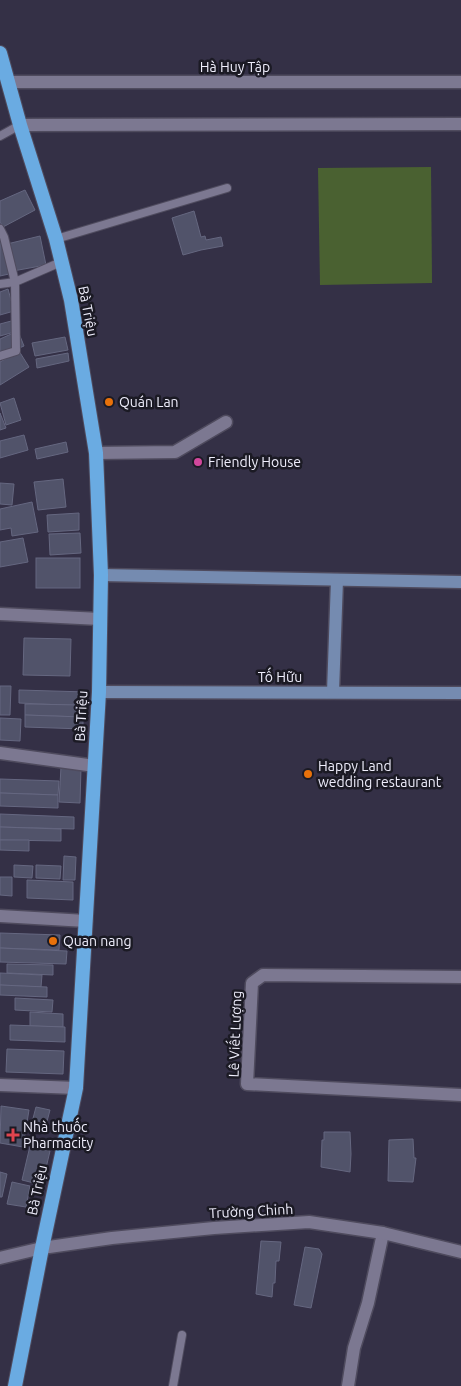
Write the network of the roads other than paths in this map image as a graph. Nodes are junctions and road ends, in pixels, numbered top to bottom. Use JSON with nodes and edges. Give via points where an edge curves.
{"nodes":[{"id":1,"x":0,"y":53,"type":"edge"},
{"id":2,"x":9,"y":82,"type":"junction"},
{"id":3,"x":461,"y":82,"type":"edge"},
{"id":4,"x":442,"y":124,"type":"junction"},
{"id":5,"x":461,"y":124,"type":"edge"},
{"id":6,"x":20,"y":125,"type":"junction"},
{"id":7,"x":461,"y":133,"type":"edge"},
{"id":8,"x":0,"y":136,"type":"edge"},
{"id":9,"x":227,"y":188,"type":"dead end"},
{"id":10,"x":0,"y":230,"type":"edge"},
{"id":11,"x":56,"y":239,"type":"junction"},
{"id":12,"x":61,"y":262,"type":"junction"},
{"id":13,"x":15,"y":282,"type":"junction"},
{"id":14,"x":0,"y":284,"type":"edge"},
{"id":15,"x":0,"y":356,"type":"edge"},
{"id":16,"x":226,"y":422,"type":"dead end"},
{"id":17,"x":96,"y":453,"type":"junction"},
{"id":18,"x":101,"y":575,"type":"junction"},
{"id":19,"x":337,"y":580,"type":"junction"},
{"id":20,"x":461,"y":582,"type":"edge"},
{"id":21,"x":0,"y":614,"type":"edge"},
{"id":22,"x":100,"y":619,"type":"junction"},
{"id":23,"x":99,"y":692,"type":"junction"},
{"id":24,"x":333,"y":692,"type":"junction"},
{"id":25,"x":461,"y":693,"type":"edge"},
{"id":26,"x":0,"y":753,"type":"edge"},
{"id":27,"x":95,"y":766,"type":"junction"},
{"id":28,"x":0,"y":916,"type":"edge"},
{"id":29,"x":86,"y":921,"type":"junction"},
{"id":30,"x":461,"y":977,"type":"edge"},
{"id":31,"x":0,"y":1086,"type":"edge"},
{"id":32,"x":76,"y":1088,"type":"junction"},
{"id":33,"x":461,"y":1095,"type":"edge"},
{"id":34,"x":382,"y":1233,"type":"junction"},
{"id":35,"x":42,"y":1248,"type":"junction"},
{"id":36,"x":461,"y":1252,"type":"edge"},
{"id":37,"x":0,"y":1258,"type":"edge"},
{"id":38,"x":182,"y":1335,"type":"dead end"},
{"id":39,"x":15,"y":1386,"type":"edge"},
{"id":40,"x":174,"y":1386,"type":"edge"},
{"id":41,"x":348,"y":1386,"type":"edge"}],
"edges":[{"from":1,"to":2,"type":"highway","name":"Bà Triệu"},
{"from":2,"to":3,"type":"street","name":"Hà Huy Tập"},
{"from":2,"to":6,"type":"highway","name":"Bà Triệu"},
{"from":4,"to":5,"type":"street"},
{"from":4,"to":6,"type":"street"},
{"from":4,"to":7,"type":"street"},
{"from":6,"to":8,"type":"lane"},
{"from":6,"to":11,"type":"highway","name":"Bà Triệu"},
{"from":9,"to":11,"type":"lane"},
{"from":10,"to":13,"type":"lane"},
{"from":11,"to":12,"type":"highway","name":"Bà Triệu"},
{"from":12,"to":13,"type":"lane"},
{"from":12,"to":17,"type":"highway","name":"Bà Triệu","via":[[71,300]]},
{"from":13,"to":14,"type":"lane"},
{"from":13,"to":15,"type":"lane","via":[[16,351]]},
{"from":16,"to":17,"type":"street","via":[[176,452]]},
{"from":17,"to":18,"type":"highway","name":"Bà Triệu"},
{"from":18,"to":19,"type":"main road"},
{"from":18,"to":22,"type":"highway","name":"Bà Triệu"},
{"from":19,"to":20,"type":"main road"},
{"from":19,"to":24,"type":"main road"},
{"from":21,"to":22,"type":"street"},
{"from":22,"to":23,"type":"highway","name":"Bà Triệu"},
{"from":23,"to":24,"type":"main road","name":"Tố Hữu"},
{"from":23,"to":27,"type":"highway","name":"Bà Triệu"},
{"from":24,"to":25,"type":"main road","name":"Tố Hữu"},
{"from":26,"to":27,"type":"street"},
{"from":27,"to":29,"type":"highway","name":"Bà Triệu"},
{"from":28,"to":29,"type":"street"},
{"from":29,"to":32,"type":"highway","name":"Bà Triệu"},
{"from":30,"to":33,"type":"street","name":"Lê Viết Lượng","via":[[263,975],[252,983],[247,1084]]},
{"from":31,"to":32,"type":"street"},
{"from":32,"to":35,"type":"highway","name":"Bà Triệu"},
{"from":34,"to":35,"type":"street","name":"Trường Chinh","via":[[309,1222],[177,1231]]},
{"from":34,"to":36,"type":"street","name":"Trường Chinh"},
{"from":34,"to":41,"type":"street"},
{"from":35,"to":37,"type":"street","name":"Trường Chinh"},
{"from":35,"to":39,"type":"highway","name":"Bà Triệu"},
{"from":38,"to":40,"type":"lane"}]}
